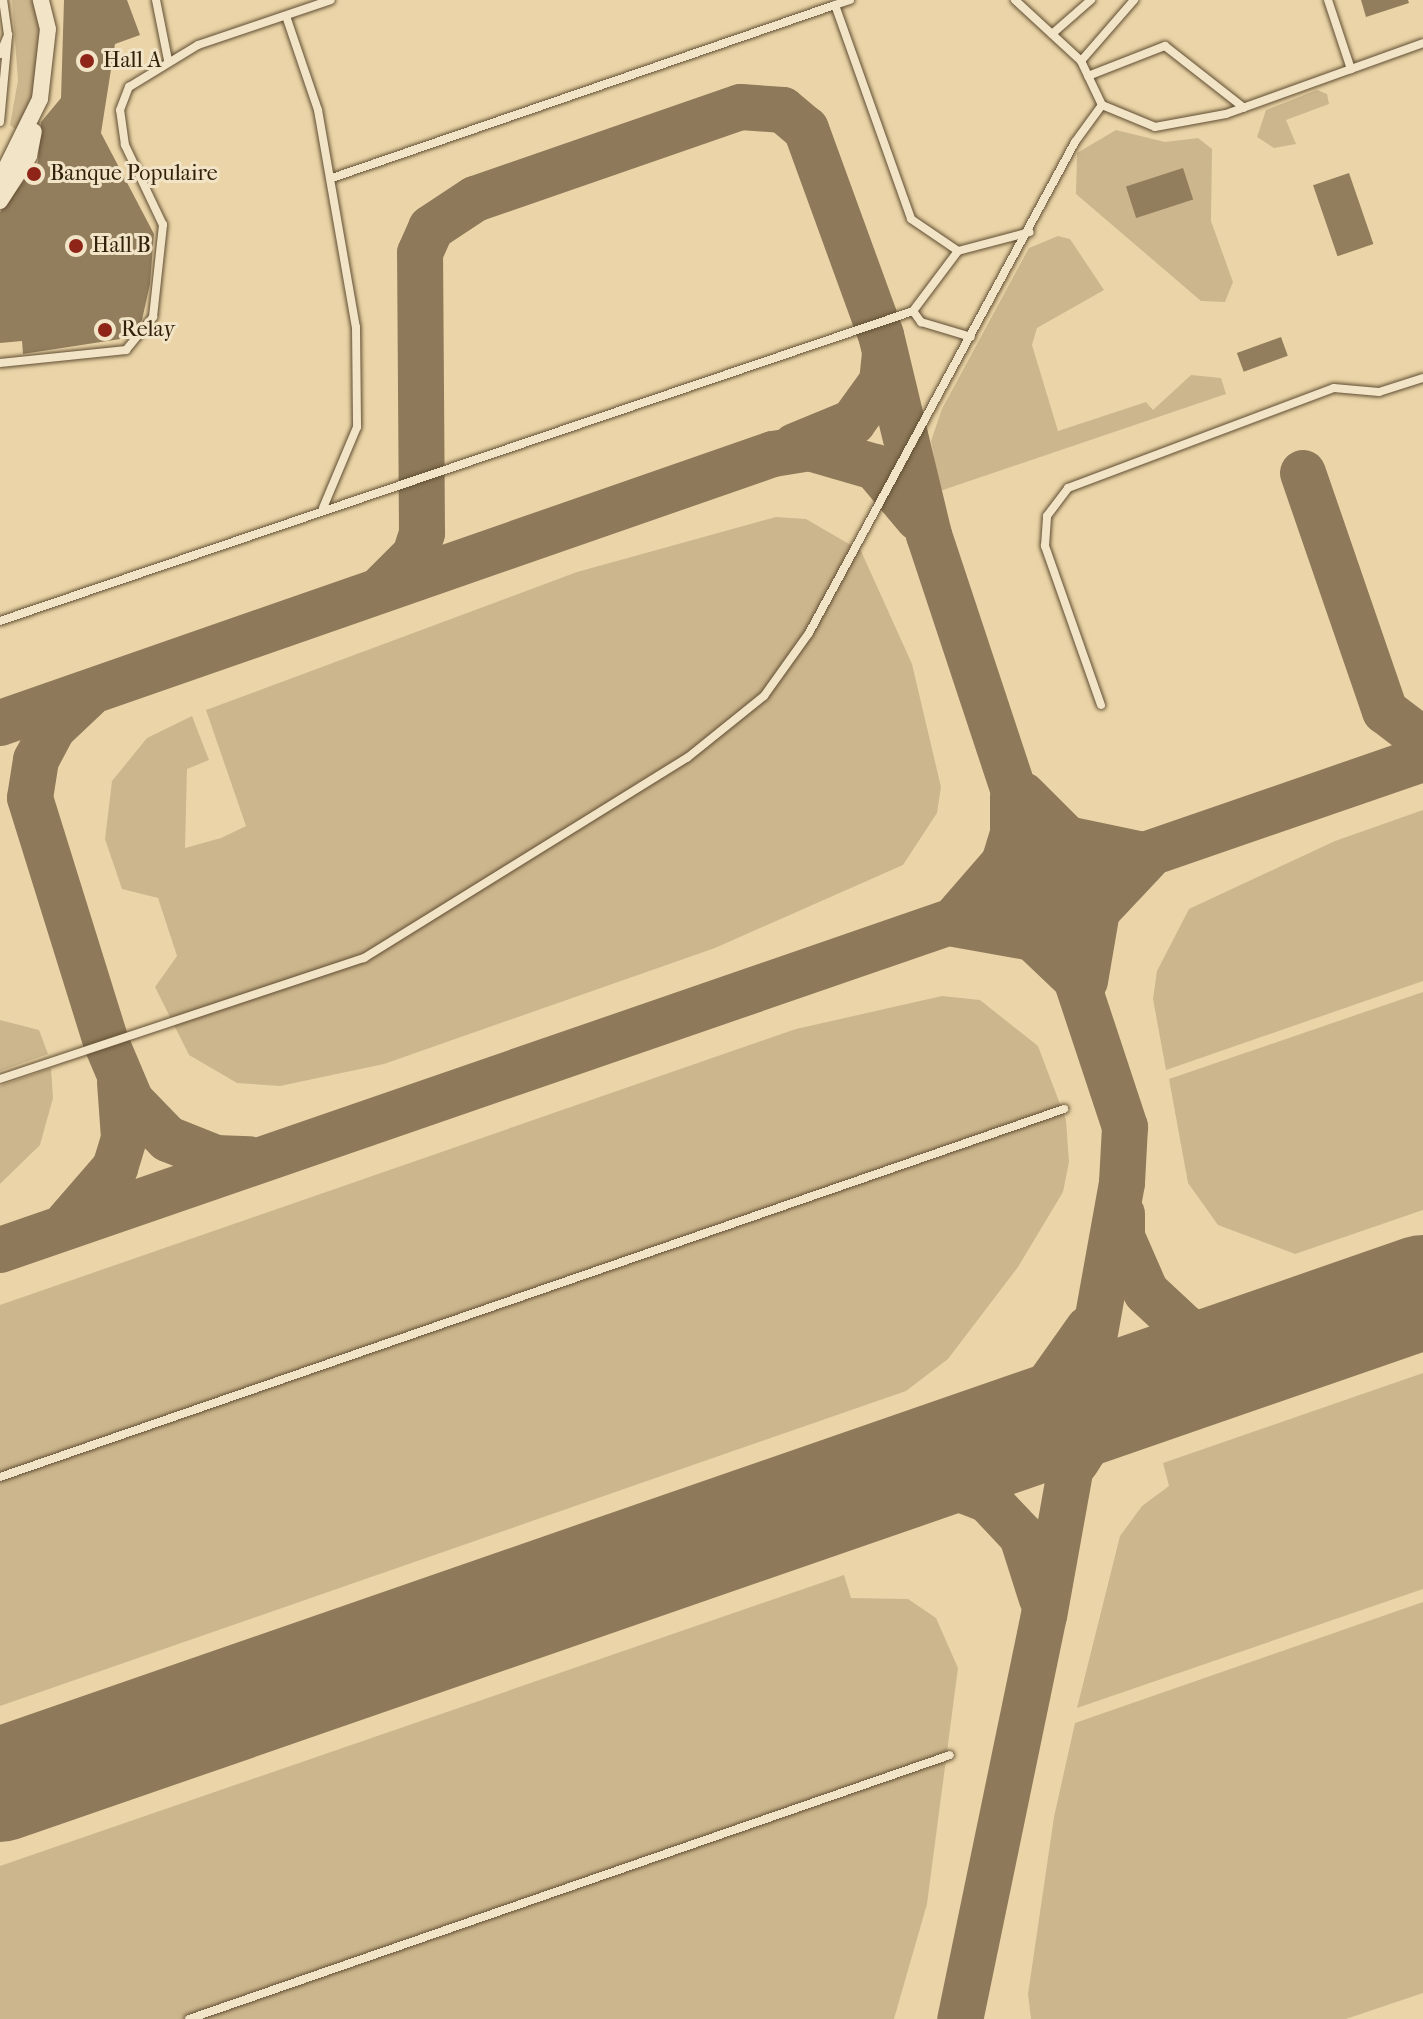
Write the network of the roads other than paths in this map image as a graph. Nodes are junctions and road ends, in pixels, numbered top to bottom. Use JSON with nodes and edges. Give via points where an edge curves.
{"nodes":[{"id":1,"x":3,"y":0,"type":"edge"},
{"id":2,"x":41,"y":0,"type":"edge"},
{"id":3,"x":156,"y":0,"type":"edge"},
{"id":4,"x":331,"y":0,"type":"edge"},
{"id":5,"x":850,"y":0,"type":"edge"},
{"id":6,"x":1015,"y":0,"type":"edge"},
{"id":7,"x":1081,"y":0,"type":"edge"},
{"id":8,"x":1091,"y":0,"type":"edge"},
{"id":9,"x":1134,"y":0,"type":"edge"},
{"id":10,"x":1328,"y":0,"type":"edge"},
{"id":11,"x":835,"y":5,"type":"junction"},
{"id":12,"x":1071,"y":15,"type":"junction"},
{"id":13,"x":286,"y":16,"type":"junction"},
{"id":14,"x":1052,"y":34,"type":"junction"},
{"id":15,"x":8,"y":35,"type":"junction"},
{"id":16,"x":1423,"y":43,"type":"edge"},
{"id":17,"x":0,"y":54,"type":"edge"},
{"id":18,"x":168,"y":60,"type":"junction"},
{"id":19,"x":1081,"y":61,"type":"junction"},
{"id":20,"x":1351,"y":69,"type":"junction"},
{"id":21,"x":1088,"y":76,"type":"junction"},
{"id":22,"x":40,"y":99,"type":"junction"},
{"id":23,"x":1102,"y":105,"type":"junction"},
{"id":24,"x":1244,"y":108,"type":"junction"},
{"id":25,"x":0,"y":122,"type":"edge"},
{"id":26,"x":332,"y":178,"type":"junction"},
{"id":27,"x":0,"y":180,"type":"edge"},
{"id":28,"x":0,"y":201,"type":"edge"},
{"id":29,"x":1030,"y":232,"type":"junction"},
{"id":30,"x":958,"y":251,"type":"junction"},
{"id":31,"x":913,"y":311,"type":"junction"},
{"id":32,"x":971,"y":337,"type":"junction"},
{"id":33,"x":0,"y":363,"type":"edge"},
{"id":34,"x":1423,"y":378,"type":"edge"},
{"id":35,"x":323,"y":508,"type":"junction"},
{"id":36,"x":0,"y":621,"type":"edge"},
{"id":37,"x":1101,"y":705,"type":"dead end"},
{"id":38,"x":0,"y":1079,"type":"edge"},
{"id":39,"x":1064,"y":1109,"type":"dead end"},
{"id":40,"x":0,"y":1477,"type":"edge"},
{"id":41,"x":950,"y":1755,"type":"dead end"},
{"id":42,"x":189,"y":2019,"type":"edge"}],
"edges":[{"from":1,"to":15,"type":"lane"},
{"from":2,"to":22,"type":"street","via":[[48,29]]},
{"from":3,"to":18,"type":"lane"},
{"from":4,"to":13,"type":"lane"},
{"from":5,"to":11,"type":"lane"},
{"from":6,"to":14,"type":"lane"},
{"from":7,"to":12,"type":"lane"},
{"from":8,"to":12,"type":"lane"},
{"from":9,"to":19,"type":"lane"},
{"from":10,"to":20,"type":"lane"},
{"from":11,"to":26,"type":"lane"},
{"from":11,"to":30,"type":"lane","via":[[911,219]]},
{"from":12,"to":14,"type":"lane"},
{"from":13,"to":18,"type":"lane"},
{"from":13,"to":26,"type":"lane"},
{"from":14,"to":19,"type":"lane"},
{"from":15,"to":17,"type":"lane"},
{"from":15,"to":25,"type":"lane"},
{"from":16,"to":20,"type":"lane"},
{"from":18,"to":33,"type":"lane","via":[[129,87],[120,110],[130,159],[163,225],[153,317],[126,350]]},
{"from":19,"to":21,"type":"lane"},
{"from":20,"to":24,"type":"lane"},
{"from":21,"to":23,"type":"lane"},
{"from":21,"to":24,"type":"lane","via":[[1165,46]]},
{"from":22,"to":27,"type":"street"},
{"from":22,"to":28,"type":"street","via":[[29,156]]},
{"from":23,"to":24,"type":"lane","via":[[1155,127],[1178,128]]},
{"from":23,"to":29,"type":"lane"},
{"from":26,"to":35,"type":"lane","via":[[353,283],[357,427]]},
{"from":29,"to":30,"type":"lane"},
{"from":29,"to":32,"type":"lane"},
{"from":30,"to":31,"type":"lane"},
{"from":31,"to":32,"type":"lane","via":[[921,322]]},
{"from":31,"to":35,"type":"lane"},
{"from":32,"to":38,"type":"lane","via":[[809,633],[764,696],[687,758],[364,958]]},
{"from":34,"to":37,"type":"lane","via":[[1379,392],[1334,388],[1068,488],[1047,516],[1045,546]]},
{"from":35,"to":36,"type":"lane"},
{"from":39,"to":40,"type":"lane"},
{"from":41,"to":42,"type":"lane"}]}
